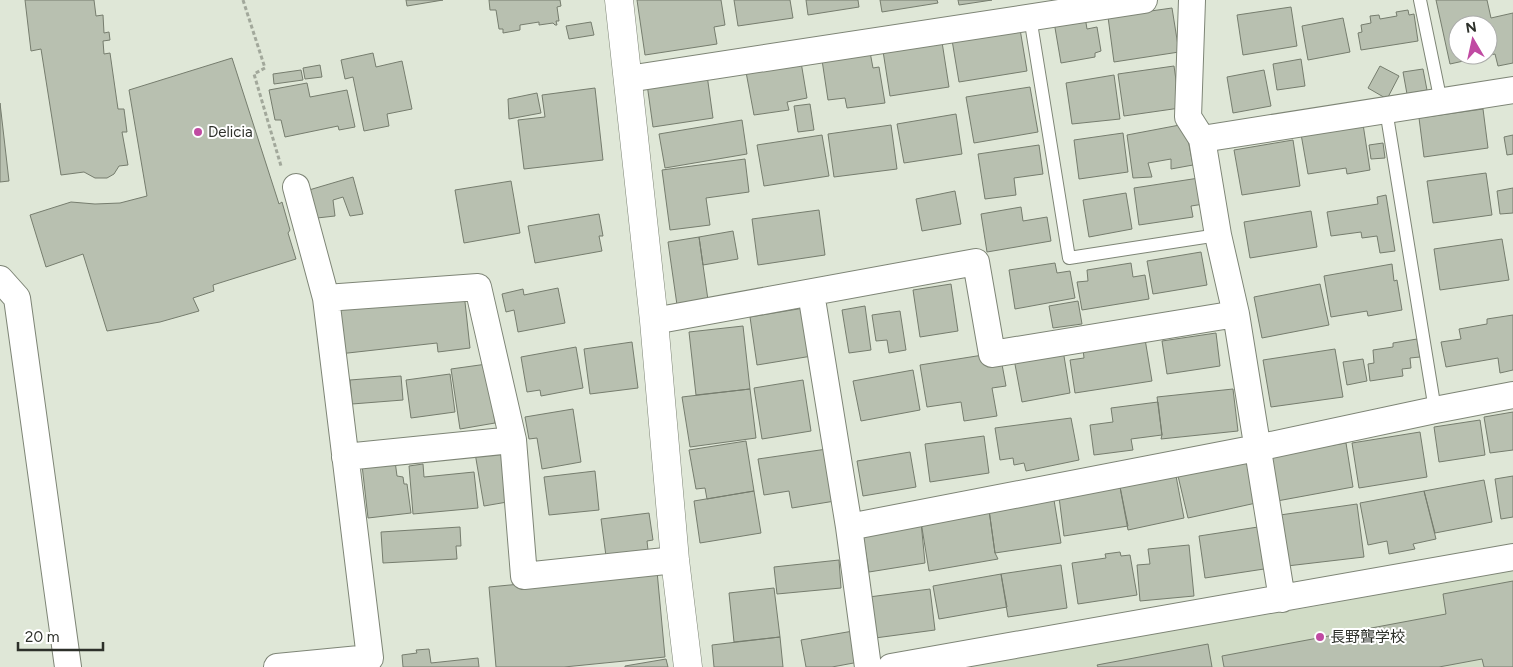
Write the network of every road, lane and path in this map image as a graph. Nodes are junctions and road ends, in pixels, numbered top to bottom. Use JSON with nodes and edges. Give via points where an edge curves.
{"nodes":[{"id":1,"x":243,"y":0,"type":"edge"},
{"id":2,"x":619,"y":0,"type":"edge"},
{"id":3,"x":1144,"y":0,"type":"edge"},
{"id":4,"x":1192,"y":0,"type":"edge"},
{"id":5,"x":1420,"y":0,"type":"edge"},
{"id":6,"x":1030,"y":17,"type":"junction"},
{"id":7,"x":628,"y":79,"type":"junction"},
{"id":8,"x":1513,"y":90,"type":"edge"},
{"id":9,"x":1441,"y":102,"type":"junction"},
{"id":10,"x":1386,"y":110,"type":"junction"},
{"id":11,"x":1202,"y":139,"type":"junction"},
{"id":12,"x":296,"y":187,"type":"joint"},
{"id":13,"x":1218,"y":235,"type":"junction"},
{"id":14,"x":0,"y":279,"type":"edge"},
{"id":15,"x":812,"y":292,"type":"junction"},
{"id":16,"x":326,"y":298,"type":"junction"},
{"id":17,"x":1236,"y":314,"type":"junction"},
{"id":18,"x":654,"y":321,"type":"junction"},
{"id":19,"x":1513,"y":395,"type":"edge"},
{"id":20,"x":1435,"y":410,"type":"junction"},
{"id":21,"x":513,"y":440,"type":"junction"},
{"id":22,"x":1258,"y":448,"type":"junction"},
{"id":23,"x":345,"y":457,"type":"junction"},
{"id":24,"x":849,"y":526,"type":"junction"},
{"id":25,"x":1513,"y":557,"type":"edge"},
{"id":26,"x":675,"y":560,"type":"junction"},
{"id":27,"x":1282,"y":599,"type":"junction"},
{"id":28,"x":897,"y":666,"type":"edge"},
{"id":29,"x":68,"y":667,"type":"edge"},
{"id":30,"x":277,"y":667,"type":"edge"},
{"id":31,"x":688,"y":667,"type":"edge"},
{"id":32,"x":868,"y":667,"type":"edge"}],
"edges":[{"from":1,"to":12,"type":"path","via":[[265,68],[254,74],[284,176]]},
{"from":2,"to":7,"type":"street"},
{"from":3,"to":6,"type":"street"},
{"from":4,"to":11,"type":"street","via":[[1188,116]]},
{"from":5,"to":9,"type":"lane"},
{"from":6,"to":7,"type":"street"},
{"from":6,"to":13,"type":"lane","via":[[1069,258]]},
{"from":7,"to":18,"type":"street"},
{"from":8,"to":9,"type":"street"},
{"from":9,"to":10,"type":"street"},
{"from":10,"to":11,"type":"street"},
{"from":10,"to":20,"type":"lane"},
{"from":11,"to":13,"type":"street"},
{"from":12,"to":16,"type":"street"},
{"from":13,"to":17,"type":"street"},
{"from":14,"to":29,"type":"street","via":[[17,298]]},
{"from":15,"to":17,"type":"street","via":[[976,262],[992,354]]},
{"from":15,"to":18,"type":"street"},
{"from":15,"to":24,"type":"street"},
{"from":16,"to":21,"type":"street","via":[[478,287]]},
{"from":16,"to":23,"type":"street"},
{"from":17,"to":22,"type":"street"},
{"from":18,"to":26,"type":"street"},
{"from":19,"to":20,"type":"street"},
{"from":20,"to":22,"type":"street"},
{"from":21,"to":23,"type":"street"},
{"from":21,"to":26,"type":"street","via":[[524,576]]},
{"from":22,"to":24,"type":"street"},
{"from":22,"to":27,"type":"street"},
{"from":23,"to":30,"type":"street","via":[[370,658]]},
{"from":24,"to":32,"type":"street"},
{"from":25,"to":27,"type":"street"},
{"from":26,"to":31,"type":"street"},
{"from":27,"to":28,"type":"street"}]}
